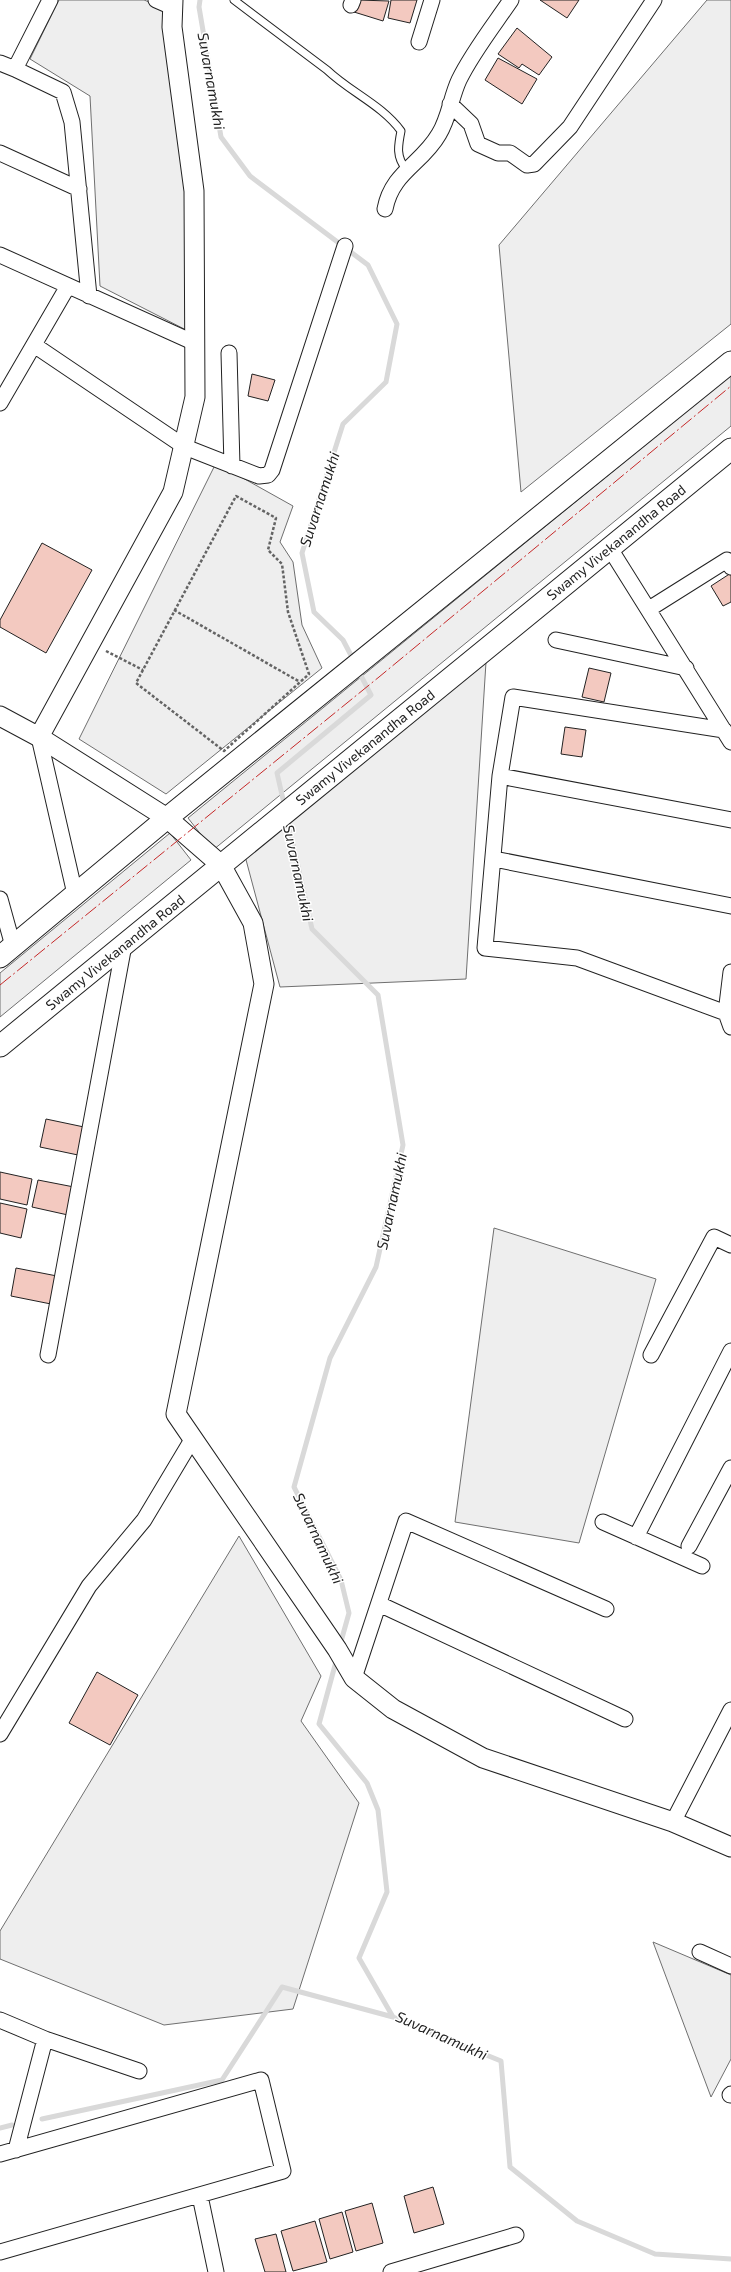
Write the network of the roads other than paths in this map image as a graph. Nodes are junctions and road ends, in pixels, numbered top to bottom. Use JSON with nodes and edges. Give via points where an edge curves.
{"nodes":[{"id":1,"x":50,"y":0,"type":"edge"},
{"id":2,"x":234,"y":0,"type":"edge"},
{"id":3,"x":432,"y":0,"type":"edge"},
{"id":4,"x":511,"y":0,"type":"edge"},
{"id":5,"x":654,"y":0,"type":"edge"},
{"id":6,"x":167,"y":2,"type":"edge"},
{"id":7,"x":419,"y":42,"type":"dead end"},
{"id":8,"x":0,"y":63,"type":"edge"},
{"id":9,"x":15,"y":69,"type":"junction"},
{"id":10,"x":450,"y":104,"type":"junction"},
{"id":11,"x":0,"y":154,"type":"edge"},
{"id":12,"x":406,"y":169,"type":"junction"},
{"id":13,"x":79,"y":188,"type":"junction"},
{"id":14,"x":385,"y":209,"type":"dead end"},
{"id":15,"x":346,"y":246,"type":"dead end"},
{"id":16,"x":0,"y":255,"type":"edge"},
{"id":17,"x":68,"y":286,"type":"junction"},
{"id":18,"x":89,"y":296,"type":"junction"},
{"id":19,"x":195,"y":343,"type":"junction"},
{"id":20,"x":34,"y":345,"type":"junction"},
{"id":21,"x":229,"y":354,"type":"dead end"},
{"id":22,"x":731,"y":362,"type":"edge"},
{"id":23,"x":0,"y":403,"type":"edge"},
{"id":24,"x":185,"y":447,"type":"junction"},
{"id":25,"x":731,"y":449,"type":"edge"},
{"id":26,"x":232,"y":466,"type":"junction"},
{"id":27,"x":610,"y":547,"type":"junction"},
{"id":28,"x":730,"y":561,"type":"edge"},
{"id":29,"x":648,"y":610,"type":"junction"},
{"id":30,"x":556,"y":640,"type":"dead end"},
{"id":31,"x":686,"y":668,"type":"junction"},
{"id":32,"x":0,"y":716,"type":"edge"},
{"id":33,"x":727,"y":736,"type":"edge"},
{"id":34,"x":39,"y":737,"type":"junction"},
{"id":35,"x":500,"y":776,"type":"junction"},
{"id":36,"x":168,"y":818,"type":"junction"},
{"id":37,"x":731,"y":820,"type":"edge"},
{"id":38,"x":494,"y":859,"type":"junction"},
{"id":39,"x":221,"y":865,"type":"junction"},
{"id":40,"x":75,"y":894,"type":"junction"},
{"id":41,"x":0,"y":899,"type":"edge"},
{"id":42,"x":731,"y":906,"type":"edge"},
{"id":43,"x":124,"y":945,"type":"junction"},
{"id":44,"x":6,"y":951,"type":"edge"},
{"id":45,"x":731,"y":972,"type":"edge"},
{"id":46,"x":726,"y":1013,"type":"junction"},
{"id":47,"x":731,"y":1027,"type":"edge"},
{"id":48,"x":0,"y":1046,"type":"edge"},
{"id":49,"x":731,"y":1245,"type":"edge"},
{"id":50,"x":731,"y":1351,"type":"edge"},
{"id":51,"x":48,"y":1355,"type":"dead end"},
{"id":52,"x":651,"y":1355,"type":"dead end"},
{"id":53,"x":192,"y":1438,"type":"junction"},
{"id":54,"x":731,"y":1468,"type":"edge"},
{"id":55,"x":603,"y":1522,"type":"dead end"},
{"id":56,"x":636,"y":1537,"type":"junction"},
{"id":57,"x":689,"y":1546,"type":"dead end"},
{"id":58,"x":702,"y":1566,"type":"dead end"},
{"id":59,"x":379,"y":1604,"type":"junction"},
{"id":60,"x":606,"y":1609,"type":"dead end"},
{"id":61,"x":354,"y":1677,"type":"junction"},
{"id":62,"x":731,"y":1710,"type":"edge"},
{"id":63,"x":625,"y":1719,"type":"dead end"},
{"id":64,"x":0,"y":1734,"type":"edge"},
{"id":65,"x":673,"y":1822,"type":"junction"},
{"id":66,"x":731,"y":1847,"type":"edge"},
{"id":67,"x":700,"y":1952,"type":"dead end"},
{"id":68,"x":731,"y":1966,"type":"edge"},
{"id":69,"x":0,"y":2020,"type":"edge"},
{"id":70,"x":45,"y":2039,"type":"junction"},
{"id":71,"x":139,"y":2071,"type":"dead end"},
{"id":72,"x":16,"y":2150,"type":"junction"},
{"id":73,"x":0,"y":2154,"type":"edge"},
{"id":74,"x":200,"y":2196,"type":"junction"},
{"id":75,"x":516,"y":2235,"type":"dead end"},
{"id":76,"x":0,"y":2252,"type":"edge"},
{"id":77,"x":216,"y":2272,"type":"edge"},
{"id":78,"x":391,"y":2272,"type":"edge"}],
"edges":[{"from":1,"to":9,"type":"street"},
{"from":2,"to":12,"type":"lane","via":[[392,119],[401,131],[399,160]]},
{"from":3,"to":7,"type":"street"},
{"from":4,"to":10,"type":"street","via":[[459,79]]},
{"from":5,"to":10,"type":"street","via":[[570,127],[534,164],[527,165],[510,153],[498,153],[478,144],[471,124]]},
{"from":6,"to":19,"type":"street","via":[[194,191]]},
{"from":8,"to":9,"type":"street"},
{"from":9,"to":13,"type":"street","via":[[63,92],[72,122]]},
{"from":10,"to":12,"type":"street","via":[[440,134],[422,158]]},
{"from":11,"to":13,"type":"street"},
{"from":12,"to":14,"type":"street","via":[[394,183]]},
{"from":13,"to":18,"type":"street"},
{"from":15,"to":26,"type":"street","via":[[272,470],[268,476],[259,476]]},
{"from":16,"to":17,"type":"street"},
{"from":17,"to":18,"type":"street"},
{"from":17,"to":20,"type":"street"},
{"from":18,"to":19,"type":"street"},
{"from":19,"to":24,"type":"street","via":[[195,397]]},
{"from":20,"to":23,"type":"street"},
{"from":20,"to":24,"type":"street"},
{"from":21,"to":26,"type":"street"},
{"from":22,"to":36,"type":"main road"},
{"from":24,"to":26,"type":"street"},
{"from":24,"to":34,"type":"street","via":[[174,492]]},
{"from":25,"to":27,"type":"main road","name":"Swamy Vivekanandha Road"},
{"from":27,"to":29,"type":"street"},
{"from":27,"to":39,"type":"main road","name":"Swamy Vivekanandha Road"},
{"from":28,"to":29,"type":"street"},
{"from":29,"to":31,"type":"street"},
{"from":30,"to":31,"type":"street"},
{"from":31,"to":33,"type":"street"},
{"from":32,"to":34,"type":"street"},
{"from":33,"to":35,"type":"street","via":[[513,697]]},
{"from":34,"to":36,"type":"street"},
{"from":34,"to":40,"type":"street"},
{"from":35,"to":37,"type":"street"},
{"from":35,"to":38,"type":"street"},
{"from":36,"to":39,"type":"street"},
{"from":36,"to":40,"type":"main road"},
{"from":38,"to":42,"type":"street"},
{"from":38,"to":46,"type":"street","via":[[485,948],[577,958]]},
{"from":39,"to":43,"type":"main road","name":"Swamy Vivekanandha Road"},
{"from":39,"to":53,"type":"street","via":[[253,923],[264,984],[176,1414]]},
{"from":40,"to":44,"type":"main road"},
{"from":41,"to":44,"type":"street"},
{"from":43,"to":48,"type":"main road","name":"Swamy Vivekanandha Road"},
{"from":43,"to":51,"type":"street"},
{"from":45,"to":46,"type":"street"},
{"from":46,"to":47,"type":"street"},
{"from":49,"to":52,"type":"street","via":[[714,1237]]},
{"from":50,"to":56,"type":"street"},
{"from":53,"to":61,"type":"street"},
{"from":53,"to":64,"type":"street","via":[[144,1520],[89,1586]]},
{"from":54,"to":57,"type":"street"},
{"from":55,"to":56,"type":"street"},
{"from":56,"to":58,"type":"street"},
{"from":59,"to":60,"type":"street","via":[[406,1521]]},
{"from":59,"to":61,"type":"street"},
{"from":59,"to":63,"type":"street"},
{"from":61,"to":65,"type":"street","via":[[393,1709],[483,1758]]},
{"from":62,"to":65,"type":"street"},
{"from":65,"to":66,"type":"street"},
{"from":67,"to":68,"type":"street"},
{"from":69,"to":70,"type":"street"},
{"from":70,"to":71,"type":"street"},
{"from":70,"to":72,"type":"street"},
{"from":72,"to":73,"type":"street"},
{"from":72,"to":74,"type":"street","via":[[261,2080],[283,2171]]},
{"from":74,"to":76,"type":"street"},
{"from":74,"to":77,"type":"street"},
{"from":75,"to":78,"type":"street"}]}
